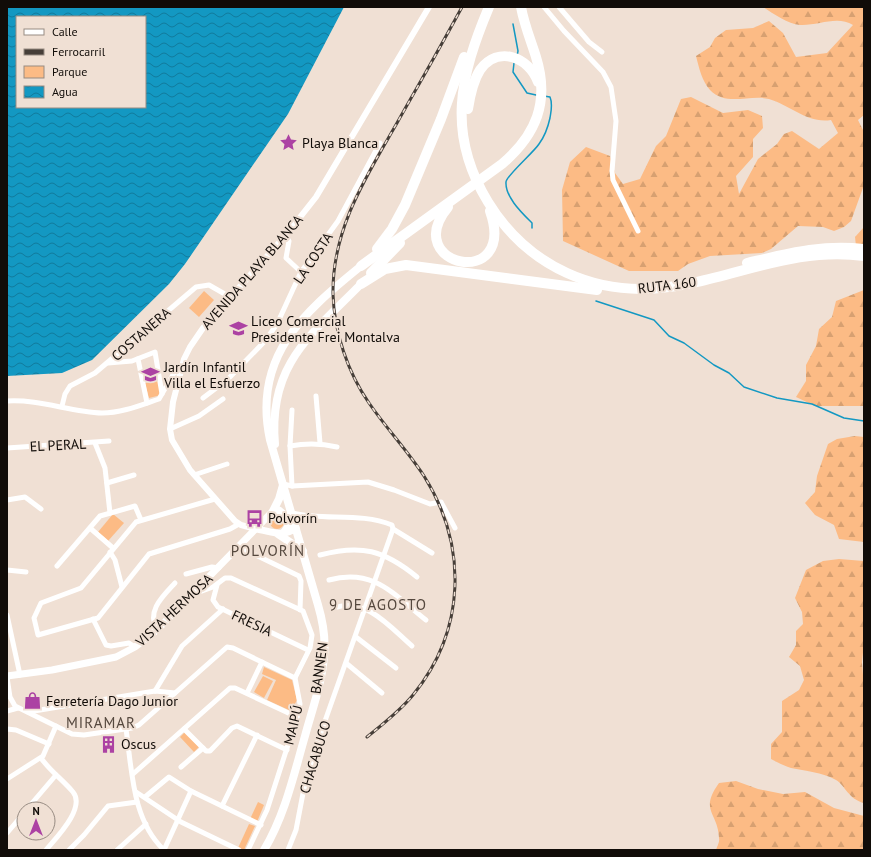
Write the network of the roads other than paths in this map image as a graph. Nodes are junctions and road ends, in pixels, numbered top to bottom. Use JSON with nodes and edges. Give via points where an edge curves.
{"nodes":[{"id":1,"x":429,"y":7,"type":"edge"},
{"id":2,"x":489,"y":7,"type":"edge"},
{"id":3,"x":496,"y":7,"type":"edge"},
{"id":4,"x":521,"y":7,"type":"edge"},
{"id":5,"x":544,"y":7,"type":"edge"},
{"id":6,"x":559,"y":7,"type":"edge"},
{"id":7,"x":480,"y":27,"type":"junction"},
{"id":8,"x":602,"y":52,"type":"dead end"},
{"id":9,"x":541,"y":95,"type":"junction"},
{"id":10,"x":468,"y":109,"type":"junction"},
{"id":11,"x":380,"y":143,"type":"dead end"},
{"id":12,"x":477,"y":173,"type":"junction"},
{"id":13,"x":487,"y":195,"type":"junction"},
{"id":14,"x":455,"y":198,"type":"junction"},
{"id":15,"x":423,"y":221,"type":"junction"},
{"id":16,"x":638,"y":231,"type":"dead end"},
{"id":17,"x":286,"y":235,"type":"junction"},
{"id":18,"x":864,"y":249,"type":"edge"},
{"id":19,"x":864,"y":256,"type":"edge"},
{"id":20,"x":361,"y":266,"type":"junction"},
{"id":21,"x":301,"y":272,"type":"junction"},
{"id":22,"x":361,"y":284,"type":"junction"},
{"id":23,"x":634,"y":290,"type":"junction"},
{"id":24,"x":230,"y":297,"type":"junction"},
{"id":25,"x":138,"y":359,"type":"junction"},
{"id":26,"x":107,"y":363,"type":"junction"},
{"id":27,"x":180,"y":372,"type":"junction"},
{"id":28,"x":162,"y":394,"type":"junction"},
{"id":29,"x":316,"y":396,"type":"dead end"},
{"id":30,"x":203,"y":398,"type":"dead end"},
{"id":31,"x":223,"y":399,"type":"dead end"},
{"id":32,"x":7,"y":401,"type":"edge"},
{"id":33,"x":147,"y":403,"type":"junction"},
{"id":34,"x":62,"y":406,"type":"junction"},
{"id":35,"x":292,"y":410,"type":"dead end"},
{"id":36,"x":170,"y":429,"type":"junction"},
{"id":37,"x":109,"y":442,"type":"dead end"},
{"id":38,"x":95,"y":443,"type":"junction"},
{"id":39,"x":320,"y":443,"type":"junction"},
{"id":40,"x":290,"y":446,"type":"junction"},
{"id":41,"x":336,"y":447,"type":"dead end"},
{"id":42,"x":7,"y":448,"type":"edge"},
{"id":43,"x":276,"y":461,"type":"junction"},
{"id":44,"x":227,"y":464,"type":"dead end"},
{"id":45,"x":134,"y":475,"type":"dead end"},
{"id":46,"x":194,"y":475,"type":"junction"},
{"id":47,"x":107,"y":483,"type":"junction"},
{"id":48,"x":283,"y":484,"type":"junction"},
{"id":49,"x":292,"y":486,"type":"junction"},
{"id":50,"x":215,"y":499,"type":"junction"},
{"id":51,"x":7,"y":500,"type":"edge"},
{"id":52,"x":41,"y":509,"type":"dead end"},
{"id":53,"x":274,"y":512,"type":"junction"},
{"id":54,"x":110,"y":513,"type":"junction"},
{"id":55,"x":292,"y":513,"type":"junction"},
{"id":56,"x":140,"y":520,"type":"junction"},
{"id":57,"x":239,"y":524,"type":"junction"},
{"id":58,"x":90,"y":528,"type":"junction"},
{"id":59,"x":296,"y":528,"type":"junction"},
{"id":60,"x":455,"y":528,"type":"dead end"},
{"id":61,"x":256,"y":529,"type":"junction"},
{"id":62,"x":393,"y":529,"type":"junction"},
{"id":63,"x":277,"y":533,"type":"junction"},
{"id":64,"x":239,"y":546,"type":"junction"},
{"id":65,"x":112,"y":550,"type":"junction"},
{"id":66,"x":303,"y":551,"type":"junction"},
{"id":67,"x":432,"y":553,"type":"dead end"},
{"id":68,"x":320,"y":555,"type":"dead end"},
{"id":69,"x":384,"y":555,"type":"junction"},
{"id":70,"x":57,"y":566,"type":"dead end"},
{"id":71,"x":219,"y":568,"type":"junction"},
{"id":72,"x":7,"y":570,"type":"edge"},
{"id":73,"x":26,"y":572,"type":"dead end"},
{"id":74,"x":186,"y":574,"type":"dead end"},
{"id":75,"x":417,"y":577,"type":"dead end"},
{"id":76,"x":329,"y":580,"type":"dead end"},
{"id":77,"x":375,"y":581,"type":"junction"},
{"id":78,"x":175,"y":583,"type":"dead end"},
{"id":79,"x":217,"y":585,"type":"junction"},
{"id":80,"x":122,"y":586,"type":"junction"},
{"id":81,"x":193,"y":594,"type":"junction"},
{"id":82,"x":337,"y":607,"type":"dead end"},
{"id":83,"x":223,"y":609,"type":"junction"},
{"id":84,"x":366,"y":609,"type":"junction"},
{"id":85,"x":300,"y":610,"type":"junction"},
{"id":86,"x":7,"y":615,"type":"edge"},
{"id":87,"x":93,"y":619,"type":"junction"},
{"id":88,"x":426,"y":620,"type":"dead end"},
{"id":89,"x":157,"y":630,"type":"junction"},
{"id":90,"x":356,"y":637,"type":"junction"},
{"id":91,"x":412,"y":646,"type":"dead end"},
{"id":92,"x":135,"y":647,"type":"junction"},
{"id":93,"x":308,"y":650,"type":"junction"},
{"id":94,"x":262,"y":662,"type":"junction"},
{"id":95,"x":346,"y":663,"type":"junction"},
{"id":96,"x":396,"y":668,"type":"dead end"},
{"id":97,"x":20,"y":675,"type":"junction"},
{"id":98,"x":7,"y":676,"type":"edge"},
{"id":99,"x":295,"y":678,"type":"junction"},
{"id":100,"x":8,"y":684,"type":"edge"},
{"id":101,"x":155,"y":691,"type":"junction"},
{"id":102,"x":382,"y":693,"type":"dead end"},
{"id":103,"x":175,"y":694,"type":"junction"},
{"id":104,"x":248,"y":694,"type":"junction"},
{"id":105,"x":18,"y":708,"type":"junction"},
{"id":106,"x":7,"y":711,"type":"edge"},
{"id":107,"x":28,"y":712,"type":"junction"},
{"id":108,"x":297,"y":717,"type":"junction"},
{"id":109,"x":56,"y":726,"type":"junction"},
{"id":110,"x":7,"y":729,"type":"edge"},
{"id":111,"x":126,"y":729,"type":"junction"},
{"id":112,"x":184,"y":729,"type":"junction"},
{"id":113,"x":257,"y":735,"type":"junction"},
{"id":114,"x":49,"y":744,"type":"junction"},
{"id":115,"x":203,"y":748,"type":"junction"},
{"id":116,"x":287,"y":750,"type":"junction"},
{"id":117,"x":41,"y":758,"type":"junction"},
{"id":118,"x":180,"y":767,"type":"dead end"},
{"id":119,"x":133,"y":774,"type":"junction"},
{"id":120,"x":56,"y":775,"type":"junction"},
{"id":121,"x":7,"y":778,"type":"edge"},
{"id":122,"x":191,"y":791,"type":"junction"},
{"id":123,"x":136,"y":792,"type":"junction"},
{"id":124,"x":145,"y":798,"type":"junction"},
{"id":125,"x":34,"y":801,"type":"edge"},
{"id":126,"x":137,"y":802,"type":"junction"},
{"id":127,"x":222,"y":806,"type":"junction"},
{"id":128,"x":178,"y":820,"type":"junction"},
{"id":129,"x":16,"y":822,"type":"edge"},
{"id":130,"x":146,"y":824,"type":"junction"},
{"id":131,"x":260,"y":825,"type":"junction"},
{"id":132,"x":7,"y":833,"type":"edge"},
{"id":133,"x":46,"y":850,"type":"edge"},
{"id":134,"x":69,"y":850,"type":"edge"},
{"id":135,"x":117,"y":850,"type":"edge"},
{"id":136,"x":164,"y":850,"type":"edge"},
{"id":137,"x":239,"y":850,"type":"edge"},
{"id":138,"x":248,"y":850,"type":"edge"},
{"id":139,"x":264,"y":850,"type":"edge"},
{"id":140,"x":283,"y":850,"type":"edge"},
{"id":141,"x":288,"y":850,"type":"edge"}],
"edges":[{"from":1,"to":17,"type":"street","name":"AVENIDA PLAYA BLANCA","via":[[324,184]]},
{"from":2,"to":7,"type":"highway","name":"RUTA 160"},
{"from":3,"to":10,"type":"highway","name":"RUTA 160","via":[[472,68]]},
{"from":4,"to":9,"type":"highway","via":[[539,68]]},
{"from":5,"to":16,"type":"street","via":[[603,72],[612,87],[616,121],[613,180]]},
{"from":6,"to":8,"type":"street","via":[[589,42]]},
{"from":7,"to":12,"type":"highway","name":"RUTA 160","via":[[467,65],[462,103],[466,147]]},
{"from":7,"to":20,"type":"highway","via":[[463,60],[401,213],[383,242]]},
{"from":9,"to":10,"type":"highway","via":[[537,79],[529,66],[518,58],[502,56],[492,60],[479,71]]},
{"from":9,"to":14,"type":"highway","via":[[535,122],[522,145],[502,164]]},
{"from":10,"to":12,"type":"highway","name":"RUTA 160"},
{"from":11,"to":21,"type":"street","name":"LA COSTA","via":[[335,226]]},
{"from":12,"to":13,"type":"highway","name":"RUTA 160"},
{"from":13,"to":14,"type":"highway","via":[[495,240],[486,256],[467,263],[456,262],[448,257],[436,239],[438,222]]},
{"from":13,"to":18,"type":"highway","name":"RUTA 160","via":[[513,226],[542,252],[579,272],[616,282],[667,282],[817,248]]},
{"from":13,"to":23,"type":"highway","name":"RUTA 160","via":[[496,214],[516,239],[546,262],[591,283]]},
{"from":14,"to":15,"type":"highway"},
{"from":15,"to":20,"type":"highway"},
{"from":15,"to":22,"type":"highway"},
{"from":17,"to":21,"type":"street","via":[[289,241],[286,258]]},
{"from":17,"to":24,"type":"street","name":"AVENIDA PLAYA BLANCA"},
{"from":19,"to":23,"type":"highway","name":"RUTA 160","via":[[815,255],[675,287]]},
{"from":20,"to":43,"type":"main road","via":[[326,295],[292,330],[279,353],[267,394],[266,418]]},
{"from":21,"to":30,"type":"street","name":"LA COSTA","via":[[280,318],[265,341],[228,380]]},
{"from":22,"to":23,"type":"highway","via":[[385,269],[406,265],[603,290]]},
{"from":22,"to":43,"type":"main road","via":[[299,349],[288,367],[281,382],[274,414]]},
{"from":24,"to":26,"type":"street","name":"COSTANERA","via":[[213,286],[196,287]]},
{"from":24,"to":27,"type":"street","name":"AVENIDA PLAYA BLANCA","via":[[194,340]]},
{"from":25,"to":26,"type":"street"},
{"from":25,"to":28,"type":"street","via":[[155,352]]},
{"from":25,"to":33,"type":"street"},
{"from":26,"to":34,"type":"street","name":"COSTANERA","via":[[92,376],[70,386]]},
{"from":27,"to":28,"type":"street","via":[[174,373]]},
{"from":27,"to":36,"type":"street","name":"AVENIDA PLAYA BLANCA"},
{"from":28,"to":33,"type":"street","via":[[159,399]]},
{"from":29,"to":39,"type":"street"},
{"from":31,"to":36,"type":"street","via":[[206,413]]},
{"from":32,"to":34,"type":"street"},
{"from":33,"to":34,"type":"street","via":[[126,410],[103,413]]},
{"from":35,"to":40,"type":"street"},
{"from":36,"to":46,"type":"street","name":"AVENIDA PLAYA BLANCA","via":[[175,447]]},
{"from":37,"to":38,"type":"street","name":"EL PERAL"},
{"from":38,"to":42,"type":"street","name":"EL PERAL"},
{"from":38,"to":47,"type":"street","via":[[104,463]]},
{"from":39,"to":40,"type":"street"},
{"from":39,"to":41,"type":"street"},
{"from":40,"to":49,"type":"street"},
{"from":43,"to":48,"type":"main road","name":"BANNEN"},
{"from":44,"to":46,"type":"street"},
{"from":45,"to":47,"type":"street"},
{"from":46,"to":50,"type":"street","name":"AVENIDA PLAYA BLANCA"},
{"from":47,"to":54,"type":"street"},
{"from":48,"to":49,"type":"street"},
{"from":48,"to":53,"type":"main road"},
{"from":48,"to":55,"type":"main road","name":"BANNEN"},
{"from":49,"to":60,"type":"street","via":[[354,482],[377,484],[430,504],[441,502]]},
{"from":50,"to":56,"type":"street"},
{"from":50,"to":57,"type":"street","name":"AVENIDA PLAYA BLANCA"},
{"from":51,"to":52,"type":"street","via":[[25,496]]},
{"from":53,"to":55,"type":"main road"},
{"from":53,"to":61,"type":"main road","name":"VISTA HERMOSA"},
{"from":53,"to":63,"type":"main road","via":[[268,524]]},
{"from":53,"to":63,"type":"main road","via":[[285,515],[288,524],[287,530]]},
{"from":54,"to":56,"type":"street","via":[[136,506]]},
{"from":54,"to":58,"type":"street","via":[[100,516]]},
{"from":55,"to":59,"type":"main road","name":"BANNEN"},
{"from":55,"to":62,"type":"street","via":[[370,519],[390,524]]},
{"from":56,"to":65,"type":"street","via":[[132,524]]},
{"from":57,"to":61,"type":"street","name":"AVENIDA PLAYA BLANCA"},
{"from":57,"to":80,"type":"street","via":[[149,554]]},
{"from":58,"to":65,"type":"street"},
{"from":58,"to":70,"type":"street"},
{"from":59,"to":63,"type":"main road","via":[[290,532]]},
{"from":59,"to":66,"type":"main road","name":"BANNEN"},
{"from":61,"to":63,"type":"main road"},
{"from":61,"to":64,"type":"main road","name":"VISTA HERMOSA"},
{"from":62,"to":67,"type":"street"},
{"from":62,"to":69,"type":"street","name":"CHACABUCO"},
{"from":63,"to":66,"type":"main road"},
{"from":64,"to":71,"type":"main road","name":"VISTA HERMOSA"},
{"from":64,"to":85,"type":"street","via":[[299,576]]},
{"from":65,"to":80,"type":"street"},
{"from":65,"to":87,"type":"street","via":[[81,588],[41,603],[34,618],[38,636]]},
{"from":66,"to":139,"type":"main road","name":"BANNEN","via":[[323,624],[323,665],[283,808]]},
{"from":68,"to":69,"type":"street","via":[[356,549]]},
{"from":69,"to":75,"type":"street","via":[[400,563]]},
{"from":69,"to":77,"type":"street","name":"CHACABUCO"},
{"from":71,"to":74,"type":"street","via":[[212,567]]},
{"from":71,"to":81,"type":"main road","name":"VISTA HERMOSA"},
{"from":72,"to":73,"type":"street"},
{"from":76,"to":77,"type":"street","via":[[350,576]]},
{"from":77,"to":84,"type":"street","name":"CHACABUCO"},
{"from":77,"to":88,"type":"street"},
{"from":78,"to":89,"type":"street","via":[[155,607],[154,623]]},
{"from":79,"to":81,"type":"street"},
{"from":79,"to":83,"type":"street","name":"FRESIA","via":[[214,602]]},
{"from":79,"to":85,"type":"street","via":[[230,578]]},
{"from":80,"to":87,"type":"street","via":[[100,616]]},
{"from":81,"to":89,"type":"main road","name":"VISTA HERMOSA"},
{"from":82,"to":84,"type":"street","via":[[350,604]]},
{"from":83,"to":93,"type":"street","name":"FRESIA"},
{"from":83,"to":101,"type":"street","via":[[182,646]]},
{"from":84,"to":90,"type":"street","name":"CHACABUCO"},
{"from":84,"to":91,"type":"street"},
{"from":85,"to":93,"type":"street","via":[[304,613],[312,633]]},
{"from":86,"to":97,"type":"street"},
{"from":87,"to":92,"type":"street","via":[[106,645],[129,643]]},
{"from":89,"to":92,"type":"main road","name":"VISTA HERMOSA"},
{"from":90,"to":95,"type":"street","name":"CHACABUCO"},
{"from":90,"to":96,"type":"street"},
{"from":92,"to":97,"type":"main road","name":"VISTA HERMOSA","via":[[106,660]]},
{"from":93,"to":99,"type":"street"},
{"from":94,"to":99,"type":"street"},
{"from":94,"to":103,"type":"street","via":[[227,647]]},
{"from":94,"to":104,"type":"street"},
{"from":95,"to":102,"type":"street"},
{"from":95,"to":141,"type":"street","name":"CHACABUCO","via":[[314,752],[296,830]]},
{"from":97,"to":98,"type":"main road","name":"VISTA HERMOSA"},
{"from":98,"to":100,"type":"street"},
{"from":99,"to":108,"type":"street","name":"MAIPÚ","via":[[300,704]]},
{"from":100,"to":105,"type":"street","via":[[11,700]]},
{"from":101,"to":103,"type":"street"},
{"from":101,"to":107,"type":"street"},
{"from":103,"to":111,"type":"street","via":[[141,723]]},
{"from":104,"to":108,"type":"street"},
{"from":104,"to":112,"type":"street","via":[[230,688]]},
{"from":105,"to":106,"type":"street"},
{"from":105,"to":107,"type":"street"},
{"from":107,"to":109,"type":"street"},
{"from":108,"to":116,"type":"street","name":"MAIPÚ"},
{"from":109,"to":111,"type":"street","via":[[72,734],[81,735]]},
{"from":109,"to":114,"type":"street"},
{"from":110,"to":114,"type":"street","via":[[16,730]]},
{"from":111,"to":119,"type":"street"},
{"from":112,"to":115,"type":"street"},
{"from":112,"to":119,"type":"street"},
{"from":113,"to":115,"type":"street","via":[[236,726],[210,751]]},
{"from":113,"to":116,"type":"street"},
{"from":113,"to":127,"type":"street"},
{"from":114,"to":117,"type":"street"},
{"from":115,"to":118,"type":"street"},
{"from":116,"to":131,"type":"street","name":"MAIPÚ"},
{"from":117,"to":120,"type":"street"},
{"from":117,"to":121,"type":"street"},
{"from":119,"to":123,"type":"street"},
{"from":120,"to":125,"type":"street"},
{"from":120,"to":133,"type":"street","via":[[73,792],[76,802],[69,822]]},
{"from":122,"to":124,"type":"street","via":[[169,777]]},
{"from":122,"to":127,"type":"street"},
{"from":122,"to":128,"type":"street"},
{"from":123,"to":124,"type":"street"},
{"from":123,"to":126,"type":"street"},
{"from":124,"to":128,"type":"street"},
{"from":126,"to":130,"type":"street"},
{"from":126,"to":134,"type":"street","via":[[110,805]]},
{"from":127,"to":131,"type":"street"},
{"from":128,"to":136,"type":"street"},
{"from":128,"to":137,"type":"street"},
{"from":129,"to":132,"type":"street"},
{"from":130,"to":135,"type":"street"},
{"from":130,"to":136,"type":"street"},
{"from":131,"to":138,"type":"street","name":"MAIPÚ"},
{"from":140,"to":141,"type":"street"}]}
